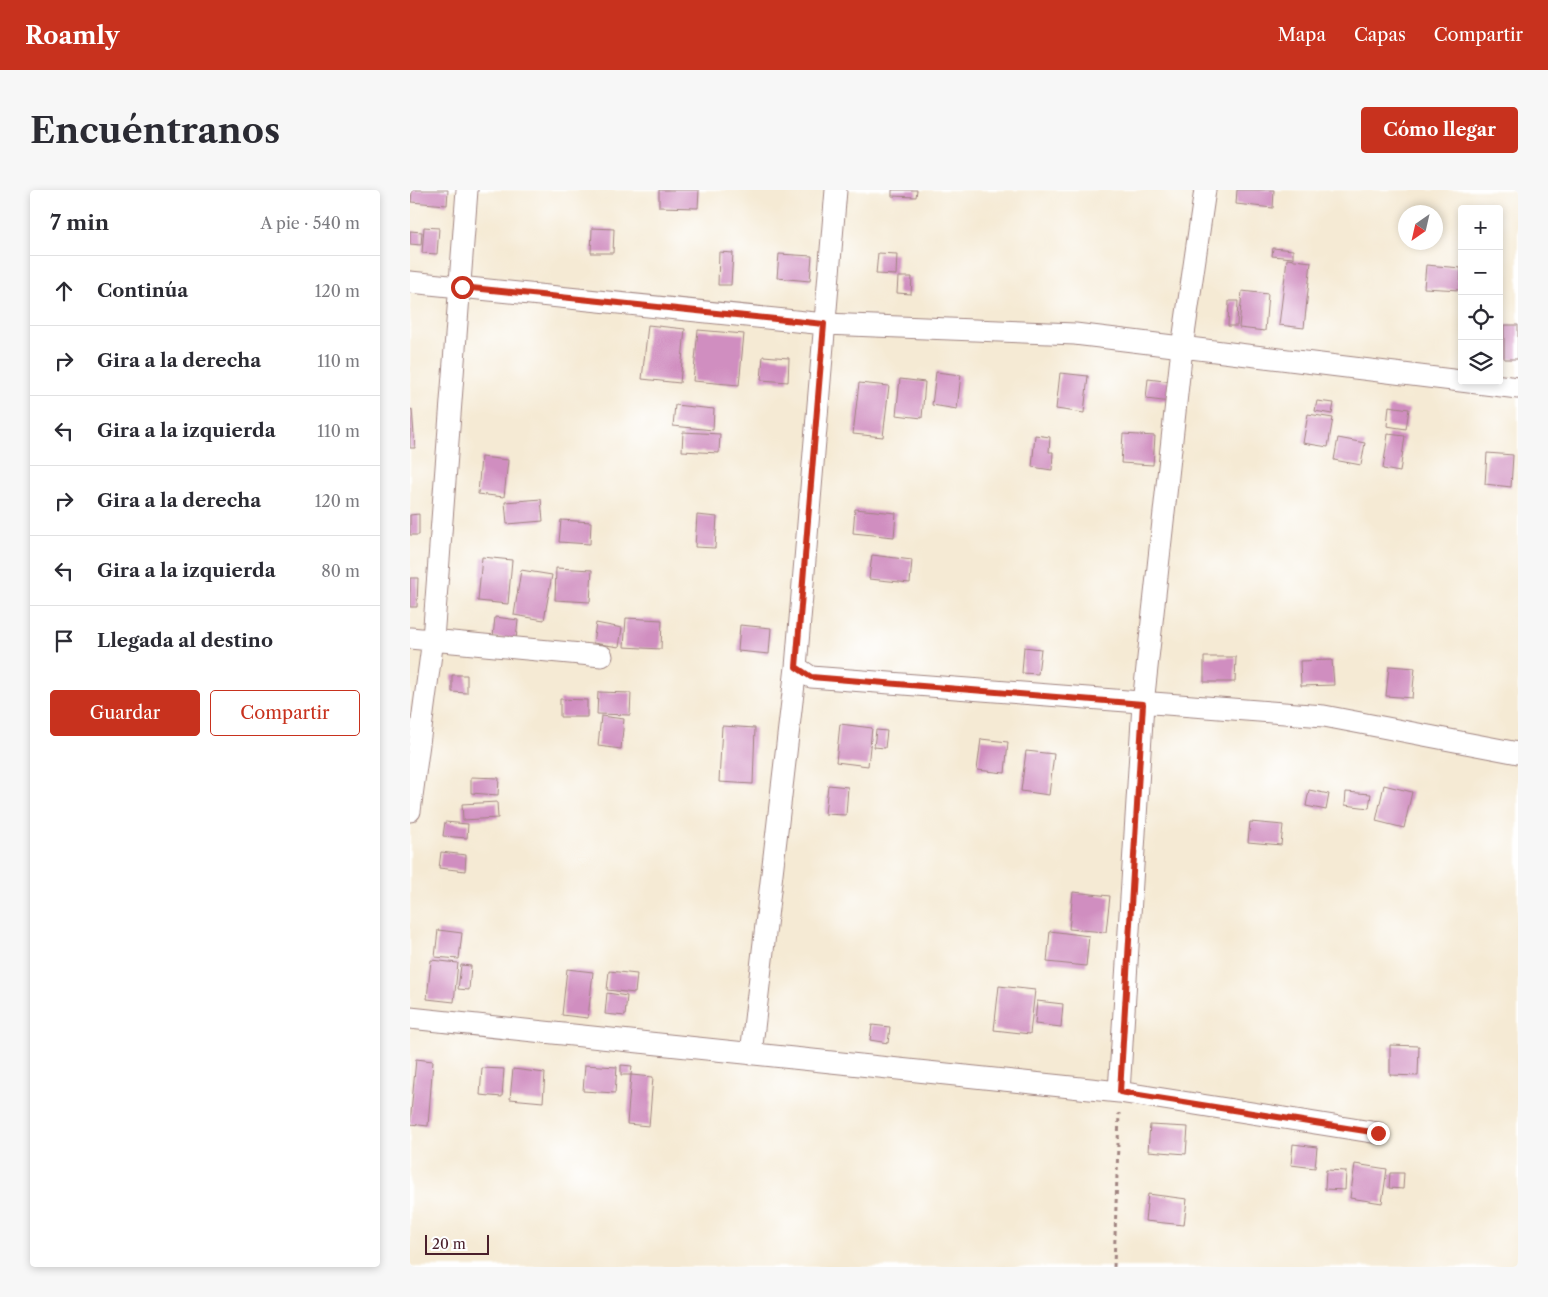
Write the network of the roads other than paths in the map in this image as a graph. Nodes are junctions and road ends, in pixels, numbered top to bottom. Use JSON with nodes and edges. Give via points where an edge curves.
{"nodes":[{"id":1,"x":467,"y":190,"type":"edge"},
{"id":2,"x":836,"y":190,"type":"edge"},
{"id":3,"x":1205,"y":190,"type":"edge"},
{"id":4,"x":410,"y":282,"type":"edge"},
{"id":5,"x":462,"y":287,"type":"junction"},
{"id":6,"x":824,"y":324,"type":"junction"},
{"id":7,"x":1182,"y":348,"type":"junction"},
{"id":8,"x":1518,"y":388,"type":"edge"},
{"id":9,"x":410,"y":638,"type":"edge"},
{"id":10,"x":433,"y":639,"type":"junction"},
{"id":11,"x":602,"y":656,"type":"dead end"},
{"id":12,"x":796,"y":667,"type":"junction"},
{"id":13,"x":1143,"y":704,"type":"junction"},
{"id":14,"x":1518,"y":753,"type":"edge"},
{"id":15,"x":410,"y":811,"type":"edge"},
{"id":16,"x":410,"y":1018,"type":"edge"},
{"id":17,"x":751,"y":1054,"type":"junction"},
{"id":18,"x":1120,"y":1092,"type":"junction"},
{"id":19,"x":1378,"y":1133,"type":"dead end"}],
"edges":[{"from":1,"to":5,"type":"street"},
{"from":2,"to":6,"type":"street"},
{"from":3,"to":7,"type":"street"},
{"from":4,"to":5,"type":"street"},
{"from":5,"to":6,"type":"street"},
{"from":5,"to":10,"type":"street"},
{"from":6,"to":7,"type":"street","via":[[1075,334]]},
{"from":6,"to":12,"type":"street"},
{"from":7,"to":8,"type":"street"},
{"from":7,"to":13,"type":"street"},
{"from":9,"to":10,"type":"street"},
{"from":10,"to":11,"type":"street"},
{"from":10,"to":15,"type":"street"},
{"from":12,"to":13,"type":"street","via":[[811,677]]},
{"from":12,"to":17,"type":"street"},
{"from":13,"to":14,"type":"street","via":[[1324,716]]},
{"from":13,"to":18,"type":"street"},
{"from":16,"to":17,"type":"street"},
{"from":17,"to":18,"type":"street"},
{"from":18,"to":19,"type":"street"}]}
